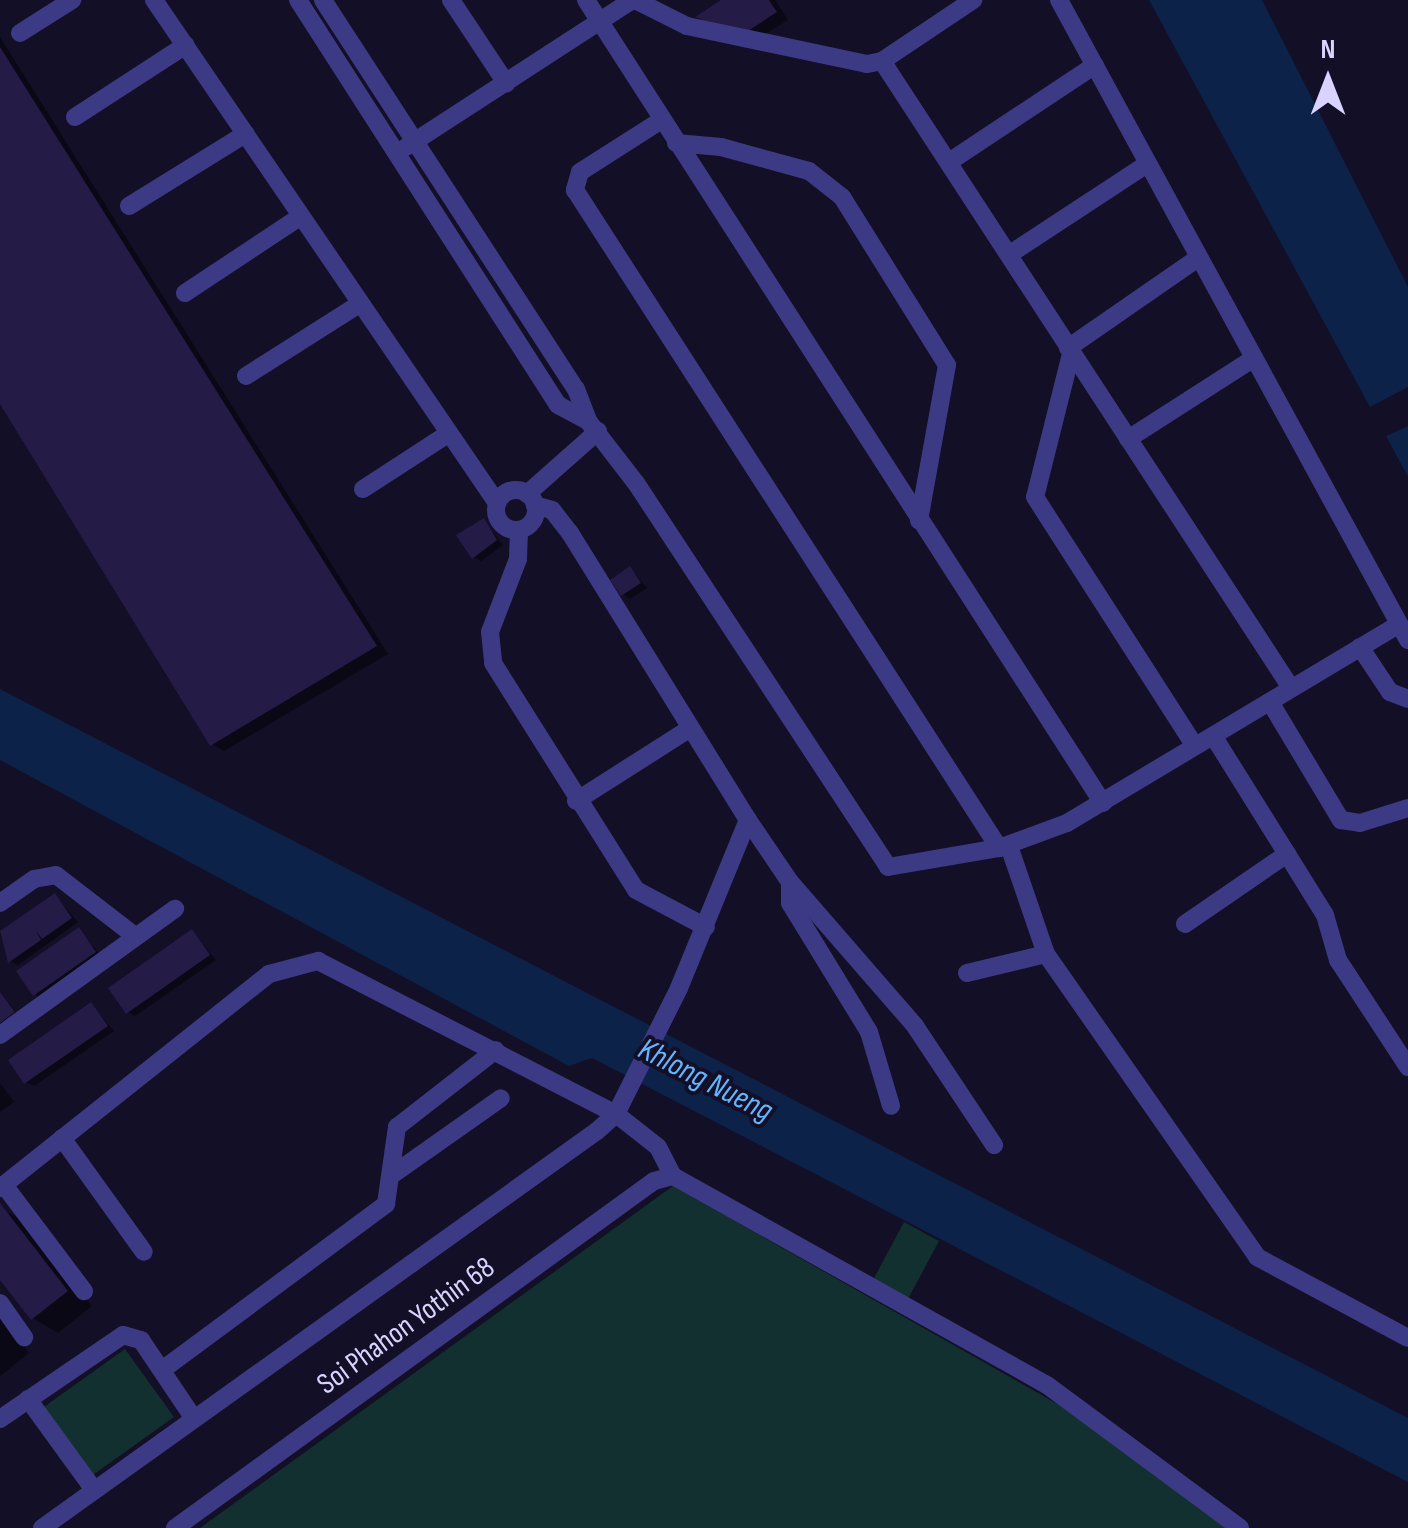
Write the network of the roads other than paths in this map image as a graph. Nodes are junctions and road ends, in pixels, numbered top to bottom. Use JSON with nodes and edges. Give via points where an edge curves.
{"nodes":[{"id":1,"x":72,"y":0,"type":"edge"},
{"id":2,"x":154,"y":0,"type":"edge"},
{"id":3,"x":298,"y":0,"type":"edge"},
{"id":4,"x":323,"y":0,"type":"edge"},
{"id":5,"x":452,"y":0,"type":"edge"},
{"id":6,"x":586,"y":0,"type":"edge"},
{"id":7,"x":634,"y":0,"type":"edge"},
{"id":8,"x":973,"y":0,"type":"edge"},
{"id":9,"x":1058,"y":0,"type":"edge"},
{"id":10,"x":600,"y":21,"type":"junction"},
{"id":11,"x":20,"y":33,"type":"dead end"},
{"id":12,"x":186,"y":44,"type":"junction"},
{"id":13,"x":882,"y":62,"type":"junction"},
{"id":14,"x":1095,"y":65,"type":"junction"},
{"id":15,"x":506,"y":83,"type":"junction"},
{"id":16,"x":75,"y":117,"type":"dead end"},
{"id":17,"x":660,"y":121,"type":"junction"},
{"id":18,"x":245,"y":134,"type":"junction"},
{"id":19,"x":414,"y":142,"type":"junction"},
{"id":20,"x":676,"y":143,"type":"junction"},
{"id":21,"x":396,"y":153,"type":"junction"},
{"id":22,"x":950,"y":162,"type":"junction"},
{"id":23,"x":1147,"y":164,"type":"junction"},
{"id":24,"x":129,"y":206,"type":"dead end"},
{"id":25,"x":300,"y":218,"type":"junction"},
{"id":26,"x":1010,"y":254,"type":"junction"},
{"id":27,"x":1198,"y":258,"type":"junction"},
{"id":28,"x":185,"y":293,"type":"dead end"},
{"id":29,"x":358,"y":305,"type":"junction"},
{"id":30,"x":1070,"y":351,"type":"junction"},
{"id":31,"x":1254,"y":358,"type":"junction"},
{"id":32,"x":246,"y":376,"type":"dead end"},
{"id":33,"x":593,"y":426,"type":"junction"},
{"id":34,"x":446,"y":435,"type":"junction"},
{"id":35,"x":1128,"y":438,"type":"junction"},
{"id":36,"x":362,"y":489,"type":"dead end"},
{"id":37,"x":531,"y":499,"type":"junction"},
{"id":38,"x":497,"y":503,"type":"junction"},
{"id":39,"x":919,"y":521,"type":"junction"},
{"id":40,"x":519,"y":530,"type":"junction"},
{"id":41,"x":1404,"y":632,"type":"edge"},
{"id":42,"x":1360,"y":647,"type":"junction"},
{"id":43,"x":1290,"y":688,"type":"junction"},
{"id":44,"x":1408,"y":699,"type":"edge"},
{"id":45,"x":1270,"y":702,"type":"junction"},
{"id":46,"x":689,"y":729,"type":"junction"},
{"id":47,"x":1214,"y":736,"type":"junction"},
{"id":48,"x":1195,"y":746,"type":"junction"},
{"id":49,"x":576,"y":801,"type":"junction"},
{"id":50,"x":1103,"y":803,"type":"junction"},
{"id":51,"x":1408,"y":808,"type":"edge"},
{"id":52,"x":748,"y":820,"type":"junction"},
{"id":53,"x":1004,"y":847,"type":"junction"},
{"id":54,"x":1287,"y":854,"type":"junction"},
{"id":55,"x":790,"y":882,"type":"junction"},
{"id":56,"x":0,"y":903,"type":"edge"},
{"id":57,"x":174,"y":908,"type":"dead end"},
{"id":58,"x":1184,"y":924,"type":"dead end"},
{"id":59,"x":706,"y":926,"type":"junction"},
{"id":60,"x":135,"y":936,"type":"junction"},
{"id":61,"x":1046,"y":954,"type":"junction"},
{"id":62,"x":967,"y":973,"type":"dead end"},
{"id":63,"x":0,"y":1035,"type":"edge"},
{"id":64,"x":496,"y":1050,"type":"junction"},
{"id":65,"x":1408,"y":1067,"type":"edge"},
{"id":66,"x":501,"y":1098,"type":"dead end"},
{"id":67,"x":890,"y":1106,"type":"dead end"},
{"id":68,"x":620,"y":1108,"type":"junction"},
{"id":69,"x":62,"y":1138,"type":"junction"},
{"id":70,"x":994,"y":1145,"type":"dead end"},
{"id":71,"x":392,"y":1175,"type":"junction"},
{"id":72,"x":673,"y":1176,"type":"junction"},
{"id":73,"x":2,"y":1186,"type":"edge"},
{"id":74,"x":144,"y":1252,"type":"dead end"},
{"id":75,"x":84,"y":1290,"type":"dead end"},
{"id":76,"x":0,"y":1304,"type":"edge"},
{"id":77,"x":24,"y":1337,"type":"dead end"},
{"id":78,"x":1408,"y":1338,"type":"edge"},
{"id":79,"x":162,"y":1370,"type":"junction"},
{"id":80,"x":28,"y":1399,"type":"junction"},
{"id":81,"x":0,"y":1419,"type":"edge"},
{"id":82,"x":194,"y":1419,"type":"junction"},
{"id":83,"x":94,"y":1490,"type":"junction"},
{"id":84,"x":42,"y":1528,"type":"edge"},
{"id":85,"x":174,"y":1528,"type":"edge"},
{"id":86,"x":1240,"y":1528,"type":"edge"}],
"edges":[{"from":1,"to":11,"type":"street"},
{"from":2,"to":12,"type":"street"},
{"from":3,"to":21,"type":"street"},
{"from":4,"to":19,"type":"street"},
{"from":5,"to":15,"type":"street"},
{"from":6,"to":10,"type":"street"},
{"from":7,"to":10,"type":"street"},
{"from":7,"to":13,"type":"street","via":[[688,26],[741,40],[851,64]]},
{"from":8,"to":13,"type":"street"},
{"from":9,"to":14,"type":"street"},
{"from":10,"to":15,"type":"street"},
{"from":10,"to":17,"type":"street"},
{"from":12,"to":16,"type":"street"},
{"from":12,"to":18,"type":"street"},
{"from":13,"to":22,"type":"street"},
{"from":14,"to":22,"type":"street"},
{"from":14,"to":23,"type":"street"},
{"from":15,"to":19,"type":"street"},
{"from":17,"to":20,"type":"street"},
{"from":17,"to":53,"type":"street","via":[[580,172],[574,190]]},
{"from":18,"to":24,"type":"street"},
{"from":18,"to":25,"type":"street"},
{"from":19,"to":21,"type":"street"},
{"from":19,"to":33,"type":"street","via":[[576,389]]},
{"from":20,"to":39,"type":"street"},
{"from":20,"to":39,"type":"street","via":[[721,146],[808,170],[842,197],[947,365]]},
{"from":21,"to":33,"type":"street","via":[[558,405]]},
{"from":22,"to":26,"type":"street"},
{"from":23,"to":26,"type":"street"},
{"from":23,"to":27,"type":"street"},
{"from":25,"to":28,"type":"street"},
{"from":25,"to":29,"type":"street"},
{"from":26,"to":30,"type":"street"},
{"from":27,"to":30,"type":"street"},
{"from":27,"to":31,"type":"street"},
{"from":29,"to":32,"type":"street"},
{"from":29,"to":34,"type":"street"},
{"from":30,"to":35,"type":"street"},
{"from":30,"to":48,"type":"street","via":[[1036,497]]},
{"from":31,"to":35,"type":"street"},
{"from":31,"to":41,"type":"street"},
{"from":33,"to":37,"type":"street"},
{"from":33,"to":53,"type":"street","via":[[879,862],[900,870]]},
{"from":34,"to":36,"type":"street"},
{"from":34,"to":38,"type":"street"},
{"from":35,"to":43,"type":"street"},
{"from":37,"to":38,"type":"street","via":[[510,491]]},
{"from":37,"to":40,"type":"street","via":[[531,524]]},
{"from":37,"to":46,"type":"street","via":[[552,510],[570,533]]},
{"from":38,"to":40,"type":"street","via":[[502,525]]},
{"from":39,"to":50,"type":"street"},
{"from":40,"to":49,"type":"street","via":[[518,559],[493,622],[489,652]]},
{"from":41,"to":42,"type":"street"},
{"from":42,"to":43,"type":"street"},
{"from":42,"to":44,"type":"street","via":[[1390,692]]},
{"from":43,"to":45,"type":"street"},
{"from":45,"to":47,"type":"street"},
{"from":45,"to":51,"type":"street","via":[[1341,820],[1360,823]]},
{"from":46,"to":49,"type":"street"},
{"from":46,"to":52,"type":"street"},
{"from":47,"to":48,"type":"street"},
{"from":47,"to":54,"type":"street"},
{"from":48,"to":50,"type":"street"},
{"from":49,"to":59,"type":"street","via":[[636,890]]},
{"from":50,"to":53,"type":"street"},
{"from":52,"to":55,"type":"street"},
{"from":52,"to":59,"type":"street"},
{"from":53,"to":61,"type":"street"},
{"from":54,"to":58,"type":"street"},
{"from":54,"to":65,"type":"street","via":[[1325,915],[1338,960]]},
{"from":55,"to":67,"type":"street","via":[[790,902],[869,1032]]},
{"from":55,"to":70,"type":"street","via":[[915,1026]]},
{"from":56,"to":60,"type":"street","via":[[34,879],[56,875]]},
{"from":57,"to":60,"type":"street"},
{"from":59,"to":68,"type":"street"},
{"from":60,"to":63,"type":"street"},
{"from":61,"to":62,"type":"street"},
{"from":61,"to":78,"type":"street","via":[[1257,1257]]},
{"from":64,"to":68,"type":"street"},
{"from":64,"to":69,"type":"street","via":[[333,966],[304,961],[268,974]]},
{"from":64,"to":71,"type":"street","via":[[398,1127]]},
{"from":66,"to":71,"type":"street"},
{"from":68,"to":72,"type":"street","via":[[658,1146]]},
{"from":68,"to":82,"type":"street"},
{"from":69,"to":73,"type":"street"},
{"from":69,"to":74,"type":"street"},
{"from":71,"to":79,"type":"street","via":[[386,1204]]},
{"from":72,"to":85,"type":"street","name":"Soi Phahon Yothin 68","via":[[654,1181]]},
{"from":72,"to":86,"type":"street","via":[[1048,1385]]},
{"from":73,"to":75,"type":"street"},
{"from":76,"to":77,"type":"street"},
{"from":79,"to":80,"type":"street","via":[[141,1340],[124,1335]]},
{"from":79,"to":82,"type":"street"},
{"from":80,"to":81,"type":"street"},
{"from":80,"to":83,"type":"street"},
{"from":82,"to":83,"type":"street"},
{"from":83,"to":84,"type":"street"}]}
